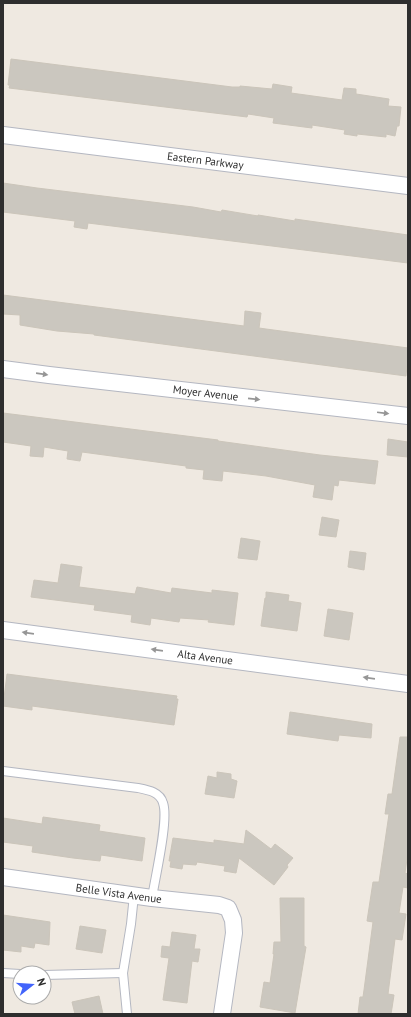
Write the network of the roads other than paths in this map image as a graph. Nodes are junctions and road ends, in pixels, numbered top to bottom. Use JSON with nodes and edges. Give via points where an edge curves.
{"nodes":[{"id":1,"x":3,"y":135,"type":"edge"},
{"id":2,"x":408,"y":186,"type":"edge"},
{"id":3,"x":3,"y":369,"type":"edge"},
{"id":4,"x":408,"y":416,"type":"edge"},
{"id":5,"x":3,"y":630,"type":"edge"},
{"id":6,"x":408,"y":684,"type":"edge"},
{"id":7,"x":3,"y":771,"type":"edge"},
{"id":8,"x":3,"y":877,"type":"edge"},
{"id":9,"x":134,"y":895,"type":"junction"},
{"id":10,"x":152,"y":898,"type":"junction"},
{"id":11,"x":123,"y":973,"type":"junction"},
{"id":12,"x":52,"y":975,"type":"edge"},
{"id":13,"x":127,"y":1014,"type":"edge"},
{"id":14,"x":222,"y":1014,"type":"edge"}],
"edges":[{"from":1,"to":2,"type":"street","name":"Eastern Parkway"},
{"from":3,"to":4,"type":"street","name":"Moyer Avenue","one_way":true},
{"from":6,"to":5,"type":"street","name":"Alta Avenue","one_way":true},
{"from":7,"to":10,"type":"lane","via":[[138,788],[150,790],[160,796],[165,811]]},
{"from":8,"to":9,"type":"street","name":"Belle Vista Avenue"},
{"from":9,"to":10,"type":"street","name":"Belle Vista Avenue"},
{"from":9,"to":11,"type":"lane"},
{"from":10,"to":14,"type":"street","name":"Belle Vista Avenue","via":[[228,908],[233,920],[234,933]]},
{"from":11,"to":12,"type":"lane"},
{"from":11,"to":13,"type":"lane"}]}
